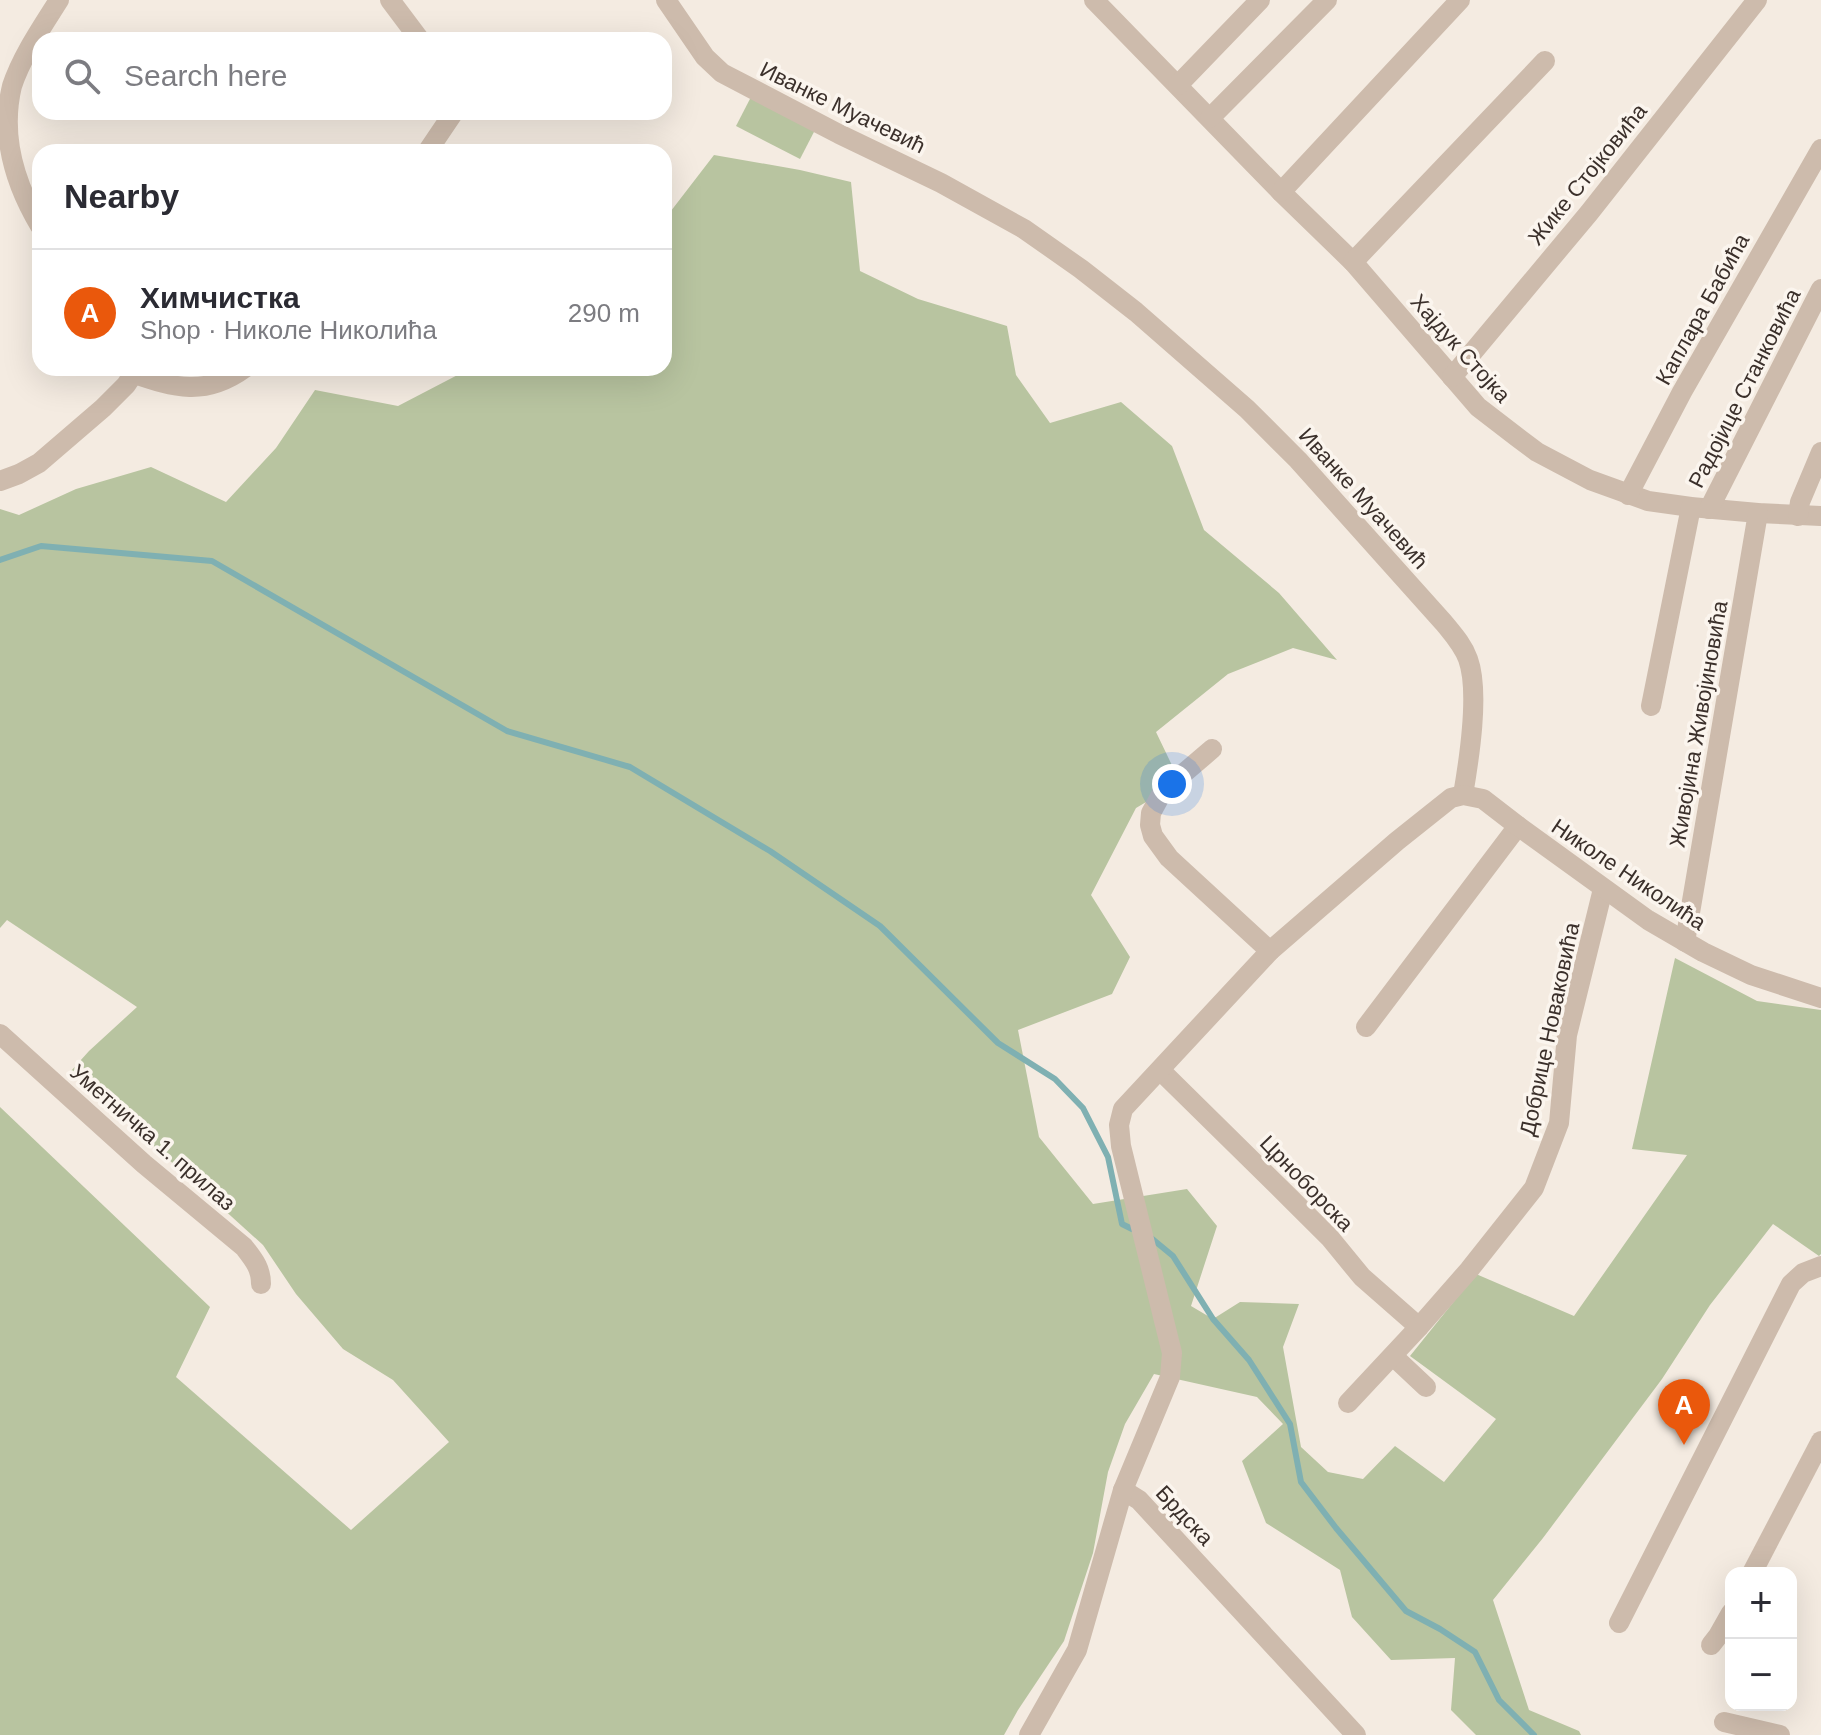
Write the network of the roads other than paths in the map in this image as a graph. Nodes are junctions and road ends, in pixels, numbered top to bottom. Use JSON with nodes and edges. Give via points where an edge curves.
{"nodes":[{"id":1,"x":59,"y":0,"type":"edge"},
{"id":2,"x":390,"y":0,"type":"edge"},
{"id":3,"x":666,"y":0,"type":"edge"},
{"id":4,"x":1094,"y":0,"type":"edge"},
{"id":5,"x":1260,"y":0,"type":"edge"},
{"id":6,"x":1327,"y":0,"type":"edge"},
{"id":7,"x":1460,"y":0,"type":"edge"},
{"id":8,"x":1757,"y":0,"type":"edge"},
{"id":9,"x":39,"y":32,"type":"edge"},
{"id":10,"x":414,"y":32,"type":"edge"},
{"id":11,"x":32,"y":46,"type":"edge"},
{"id":12,"x":1545,"y":61,"type":"dead end"},
{"id":13,"x":1178,"y":85,"type":"junction"},
{"id":14,"x":1210,"y":118,"type":"junction"},
{"id":15,"x":449,"y":120,"type":"edge"},
{"id":16,"x":3,"y":137,"type":"edge"},
{"id":17,"x":432,"y":144,"type":"edge"},
{"id":18,"x":1821,"y":149,"type":"edge"},
{"id":19,"x":1281,"y":192,"type":"junction"},
{"id":20,"x":32,"y":206,"type":"edge"},
{"id":21,"x":1353,"y":262,"type":"junction"},
{"id":22,"x":1821,"y":289,"type":"edge"},
{"id":23,"x":130,"y":376,"type":"edge"},
{"id":24,"x":143,"y":376,"type":"edge"},
{"id":25,"x":233,"y":376,"type":"edge"},
{"id":26,"x":1452,"y":377,"type":"junction"},
{"id":27,"x":1821,"y":452,"type":"edge"},
{"id":28,"x":0,"y":481,"type":"edge"},
{"id":29,"x":1628,"y":495,"type":"junction"},
{"id":30,"x":1700,"y":508,"type":"junction"},
{"id":31,"x":1758,"y":513,"type":"junction"},
{"id":32,"x":1798,"y":516,"type":"junction"},
{"id":33,"x":1821,"y":516,"type":"edge"},
{"id":34,"x":1651,"y":706,"type":"dead end"},
{"id":35,"x":1212,"y":749,"type":"dead end"},
{"id":36,"x":1463,"y":795,"type":"junction"},
{"id":37,"x":1518,"y":826,"type":"junction"},
{"id":38,"x":1603,"y":889,"type":"junction"},
{"id":39,"x":1685,"y":942,"type":"junction"},
{"id":40,"x":1270,"y":951,"type":"junction"},
{"id":41,"x":1821,"y":998,"type":"edge"},
{"id":42,"x":1366,"y":1027,"type":"dead end"},
{"id":43,"x":0,"y":1034,"type":"edge"},
{"id":44,"x":1161,"y":1071,"type":"junction"},
{"id":45,"x":1821,"y":1266,"type":"edge"},
{"id":46,"x":261,"y":1284,"type":"dead end"},
{"id":47,"x":1419,"y":1327,"type":"junction"},
{"id":48,"x":1393,"y":1356,"type":"junction"},
{"id":49,"x":1426,"y":1387,"type":"dead end"},
{"id":50,"x":1348,"y":1403,"type":"dead end"},
{"id":51,"x":1821,"y":1441,"type":"edge"},
{"id":52,"x":1123,"y":1490,"type":"junction"},
{"id":53,"x":1755,"y":1567,"type":"edge"},
{"id":54,"x":1619,"y":1623,"type":"dead end"},
{"id":55,"x":1725,"y":1624,"type":"edge"},
{"id":56,"x":1711,"y":1645,"type":"dead end"},
{"id":57,"x":1724,"y":1722,"type":"dead end"},
{"id":58,"x":1029,"y":1735,"type":"edge"},
{"id":59,"x":1356,"y":1735,"type":"edge"},
{"id":60,"x":1780,"y":1735,"type":"edge"}],
"edges":[{"from":1,"to":9,"type":"street"},
{"from":2,"to":10,"type":"street"},
{"from":3,"to":36,"type":"street","name":"Иванке Муачевић","via":[[722,73],[1024,229],[1136,312],[1247,409],[1444,623],[1468,659],[1473,682]]},
{"from":4,"to":13,"type":"street","name":"Хајдук Стојка"},
{"from":5,"to":13,"type":"street"},
{"from":6,"to":14,"type":"street"},
{"from":7,"to":19,"type":"street"},
{"from":8,"to":26,"type":"street","name":"Жике Стојковића"},
{"from":11,"to":16,"type":"street","via":[[12,85]]},
{"from":12,"to":21,"type":"street"},
{"from":13,"to":14,"type":"street","name":"Хајдук Стојка"},
{"from":14,"to":19,"type":"street","name":"Хајдук Стојка"},
{"from":15,"to":17,"type":"street"},
{"from":16,"to":20,"type":"street","via":[[15,177]]},
{"from":18,"to":29,"type":"street","name":"Каплара Бабића"},
{"from":19,"to":21,"type":"street","name":"Хајдук Стојка"},
{"from":21,"to":26,"type":"street","name":"Хајдук Стојка"},
{"from":22,"to":30,"type":"street","name":"Радојице Станковића"},
{"from":23,"to":28,"type":"street","via":[[103,408],[39,463]]},
{"from":24,"to":25,"type":"street","via":[[201,388]]},
{"from":26,"to":29,"type":"street","name":"Хајдук Стојка","via":[[1478,407],[1537,452]]},
{"from":27,"to":32,"type":"street"},
{"from":29,"to":30,"type":"street","name":"Хајдук Стојка"},
{"from":30,"to":31,"type":"street","name":"Хајдук Стојка"},
{"from":30,"to":34,"type":"street","name":"Радојице Станковића"},
{"from":31,"to":32,"type":"street","name":"Хајдук Стојка"},
{"from":31,"to":39,"type":"street","name":"Живојина Живојиновића"},
{"from":32,"to":33,"type":"street","name":"Хајдук Стојка"},
{"from":35,"to":40,"type":"street","via":[[1163,791],[1151,813],[1153,836],[1169,858]]},
{"from":36,"to":37,"type":"street","name":"Николе Николића","via":[[1483,799]]},
{"from":36,"to":40,"type":"street","via":[[1451,798],[1397,841]]},
{"from":37,"to":38,"type":"street","name":"Николе Николића"},
{"from":37,"to":42,"type":"street"},
{"from":38,"to":39,"type":"street","name":"Николе Николића"},
{"from":38,"to":47,"type":"street","name":"Добрице Новаковића","via":[[1567,1035],[1559,1123],[1534,1188]]},
{"from":39,"to":41,"type":"street","name":"Николе Николића","via":[[1751,975]]},
{"from":40,"to":44,"type":"street"},
{"from":43,"to":46,"type":"street","name":"Уметничка 1. прилаз","via":[[244,1247],[257,1264]]},
{"from":44,"to":47,"type":"street","name":"Црноборска","via":[[1330,1238],[1362,1277]]},
{"from":44,"to":52,"type":"street","via":[[1119,1119],[1172,1369]]},
{"from":45,"to":54,"type":"street","via":[[1791,1284]]},
{"from":47,"to":48,"type":"street","name":"Добрице Новаковића"},
{"from":48,"to":49,"type":"street"},
{"from":48,"to":50,"type":"street","name":"Добрице Новаковића"},
{"from":51,"to":53,"type":"street"},
{"from":52,"to":58,"type":"street","name":"Брдска","via":[[1077,1650]]},
{"from":52,"to":59,"type":"street","name":"Брдска","via":[[1139,1500]]},
{"from":55,"to":56,"type":"street"},
{"from":57,"to":60,"type":"street"}]}
